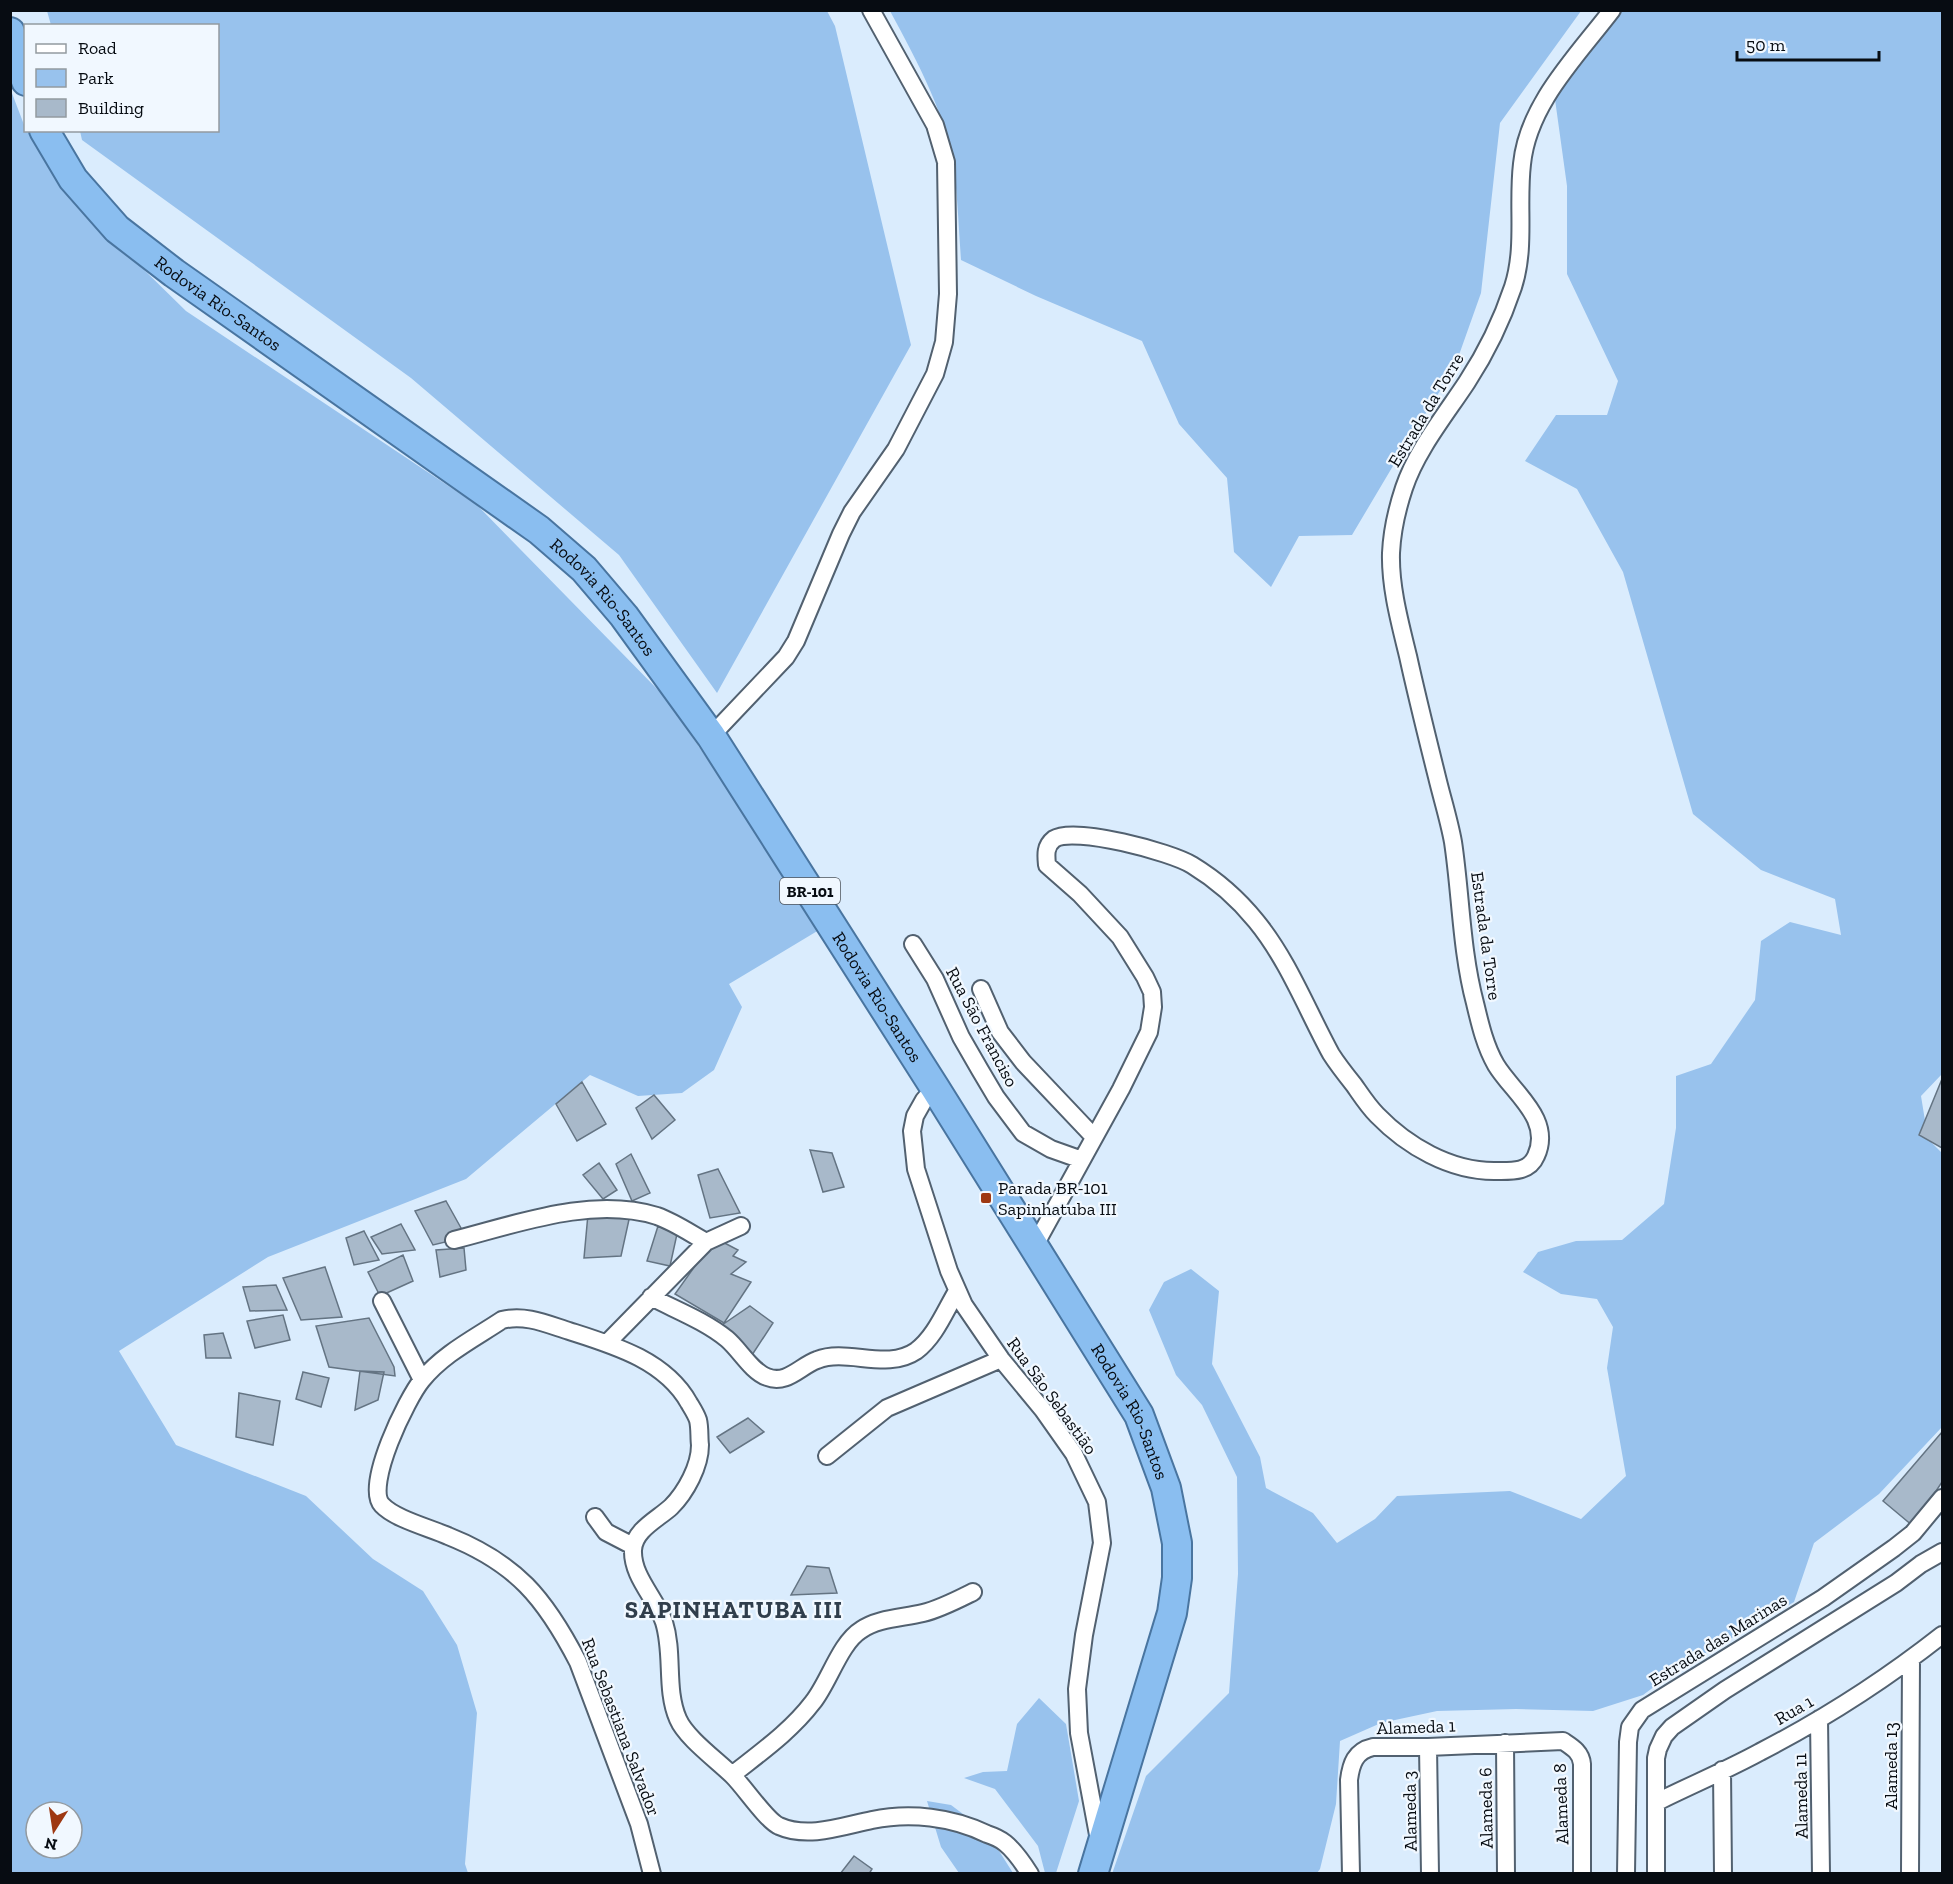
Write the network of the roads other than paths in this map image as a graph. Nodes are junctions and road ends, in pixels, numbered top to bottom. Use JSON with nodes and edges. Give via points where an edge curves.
{"nodes":[{"id":1,"x":871,"y":10,"type":"edge"},
{"id":2,"x":1612,"y":10,"type":"edge"},
{"id":3,"x":10,"y":32,"type":"edge"},
{"id":4,"x":24,"y":75,"type":"edge"},
{"id":5,"x":45,"y":132,"type":"edge"},
{"id":6,"x":711,"y":736,"type":"junction"},
{"id":7,"x":913,"y":944,"type":"dead end"},
{"id":8,"x":981,"y":989,"type":"dead end"},
{"id":9,"x":936,"y":1088,"type":"junction"},
{"id":10,"x":1094,"y":1137,"type":"junction"},
{"id":11,"x":1082,"y":1160,"type":"junction"},
{"id":12,"x":741,"y":1226,"type":"dead end"},
{"id":13,"x":454,"y":1240,"type":"dead end"},
{"id":14,"x":706,"y":1242,"type":"junction"},
{"id":15,"x":1034,"y":1247,"type":"junction"},
{"id":16,"x":957,"y":1291,"type":"junction"},
{"id":17,"x":651,"y":1297,"type":"junction"},
{"id":18,"x":382,"y":1300,"type":"dead end"},
{"id":19,"x":607,"y":1343,"type":"junction"},
{"id":20,"x":1001,"y":1359,"type":"junction"},
{"id":21,"x":422,"y":1380,"type":"junction"},
{"id":22,"x":827,"y":1456,"type":"dead end"},
{"id":23,"x":1942,"y":1498,"type":"edge"},
{"id":24,"x":596,"y":1517,"type":"dead end"},
{"id":25,"x":633,"y":1546,"type":"junction"},
{"id":26,"x":1942,"y":1552,"type":"edge"},
{"id":27,"x":973,"y":1593,"type":"dead end"},
{"id":28,"x":1942,"y":1635,"type":"edge"},
{"id":29,"x":1911,"y":1659,"type":"junction"},
{"id":30,"x":1819,"y":1719,"type":"junction"},
{"id":31,"x":1563,"y":1741,"type":"joint"},
{"id":32,"x":1505,"y":1743,"type":"junction"},
{"id":33,"x":1428,"y":1747,"type":"junction"},
{"id":34,"x":1722,"y":1770,"type":"junction"},
{"id":35,"x":732,"y":1775,"type":"junction"},
{"id":36,"x":1657,"y":1802,"type":"junction"},
{"id":37,"x":1097,"y":1862,"type":"edge"},
{"id":38,"x":652,"y":1874,"type":"edge"},
{"id":39,"x":1030,"y":1874,"type":"edge"},
{"id":40,"x":1351,"y":1874,"type":"edge"},
{"id":41,"x":1430,"y":1874,"type":"edge"},
{"id":42,"x":1506,"y":1874,"type":"edge"},
{"id":43,"x":1582,"y":1874,"type":"edge"},
{"id":44,"x":1626,"y":1874,"type":"edge"},
{"id":45,"x":1656,"y":1874,"type":"edge"},
{"id":46,"x":1723,"y":1874,"type":"edge"},
{"id":47,"x":1821,"y":1874,"type":"edge"},
{"id":48,"x":1910,"y":1874,"type":"edge"}],
"edges":[{"from":1,"to":6,"type":"street","via":[[935,125],[946,162],[948,294],[941,358],[896,449],[852,512],[796,641],[770,675]]},
{"from":2,"to":10,"type":"street","name":"Estrada da Torre","via":[[1534,116],[1521,167],[1522,245],[1515,283],[1469,379],[1406,482],[1395,518],[1391,556],[1398,616],[1452,839],[1475,1004],[1495,1064],[1536,1121],[1540,1140],[1536,1156],[1523,1169],[1488,1171],[1454,1164],[1415,1148],[1376,1114],[1335,1060],[1285,965],[1256,922],[1218,883],[1188,862],[1161,852],[1076,835],[1051,842],[1046,849],[1047,865],[1120,937],[1145,977],[1153,1006],[1149,1032]]},
{"from":3,"to":4,"type":"highway"},
{"from":5,"to":6,"type":"highway","name":"Rodovia Rio-Santos","number":"BR-101","via":[[73,179],[117,229],[539,530],[584,569],[624,616]]},
{"from":6,"to":9,"type":"highway","name":"Rodovia Rio-Santos","number":"BR-101"},
{"from":7,"to":11,"type":"street","name":"Rua São Franciso","via":[[996,1098],[1023,1133]]},
{"from":8,"to":10,"type":"street","via":[[1000,1032]]},
{"from":9,"to":15,"type":"highway","name":"Rodovia Rio-Santos","number":"BR-101"},
{"from":9,"to":16,"type":"street","name":"Rua São Sebastião","via":[[915,1116],[912,1131],[916,1169]]},
{"from":10,"to":11,"type":"street","name":"Estrada da Torre"},
{"from":11,"to":15,"type":"street","name":"Estrada da Torre"},
{"from":12,"to":14,"type":"street"},
{"from":13,"to":14,"type":"street","via":[[554,1215],[591,1210],[658,1217]]},
{"from":14,"to":17,"type":"street"},
{"from":15,"to":37,"type":"highway","name":"Rodovia Rio-Santos","number":"BR-101","via":[[1139,1415],[1166,1488],[1177,1543],[1172,1613]]},
{"from":16,"to":17,"type":"street","via":[[938,1326],[915,1352],[898,1358],[828,1356],[778,1379],[759,1372],[729,1340]]},
{"from":16,"to":20,"type":"street","name":"Rua São Sebastião"},
{"from":17,"to":19,"type":"street"},
{"from":18,"to":21,"type":"street"},
{"from":19,"to":21,"type":"street","via":[[513,1317],[502,1320],[445,1358]]},
{"from":19,"to":25,"type":"street","via":[[663,1372],[686,1397],[698,1419],[700,1448],[694,1472],[672,1506],[642,1531]]},
{"from":20,"to":22,"type":"street","via":[[887,1408]]},
{"from":20,"to":37,"type":"street","name":"Rua São Sebastião","via":[[1074,1454],[1097,1502],[1102,1543],[1077,1689],[1079,1733]]},
{"from":21,"to":38,"type":"street","name":"Rua Sebastiana Salvador","via":[[399,1419],[378,1478],[376,1493],[382,1506],[473,1546],[501,1562],[531,1588],[578,1662],[639,1824]]},
{"from":23,"to":44,"type":"street","name":"Estrada das Marinas","via":[[1913,1533],[1894,1548],[1823,1598],[1642,1710],[1630,1727],[1628,1742]]},
{"from":24,"to":25,"type":"street","via":[[606,1532]]},
{"from":25,"to":35,"type":"street","via":[[638,1572],[664,1621],[672,1698],[679,1723]]},
{"from":26,"to":36,"type":"street","via":[[1672,1727],[1658,1749]]},
{"from":27,"to":35,"type":"street","via":[[933,1610],[860,1630],[802,1715]]},
{"from":28,"to":29,"type":"street","name":"Rua 1"},
{"from":29,"to":30,"type":"street","name":"Rua 1"},
{"from":29,"to":48,"type":"street","name":"Alameda 13"},
{"from":30,"to":34,"type":"street","name":"Rua 1"},
{"from":30,"to":47,"type":"street","name":"Alameda 11"},
{"from":31,"to":32,"type":"street","name":"Alameda 1"},
{"from":31,"to":43,"type":"street","name":"Alameda 8","via":[[1582,1759]]},
{"from":32,"to":33,"type":"street","name":"Alameda 1"},
{"from":32,"to":42,"type":"street","name":"Alameda 6"},
{"from":33,"to":40,"type":"street","name":"Alameda 1","via":[[1373,1747],[1359,1753],[1351,1765]]},
{"from":33,"to":41,"type":"street","name":"Alameda 3"},
{"from":34,"to":36,"type":"street","name":"Rua 1"},
{"from":34,"to":46,"type":"street"},
{"from":35,"to":39,"type":"street","via":[[768,1818],[787,1829],[838,1829],[902,1815],[937,1818],[974,1827],[1004,1842]]},
{"from":36,"to":45,"type":"street"}]}
